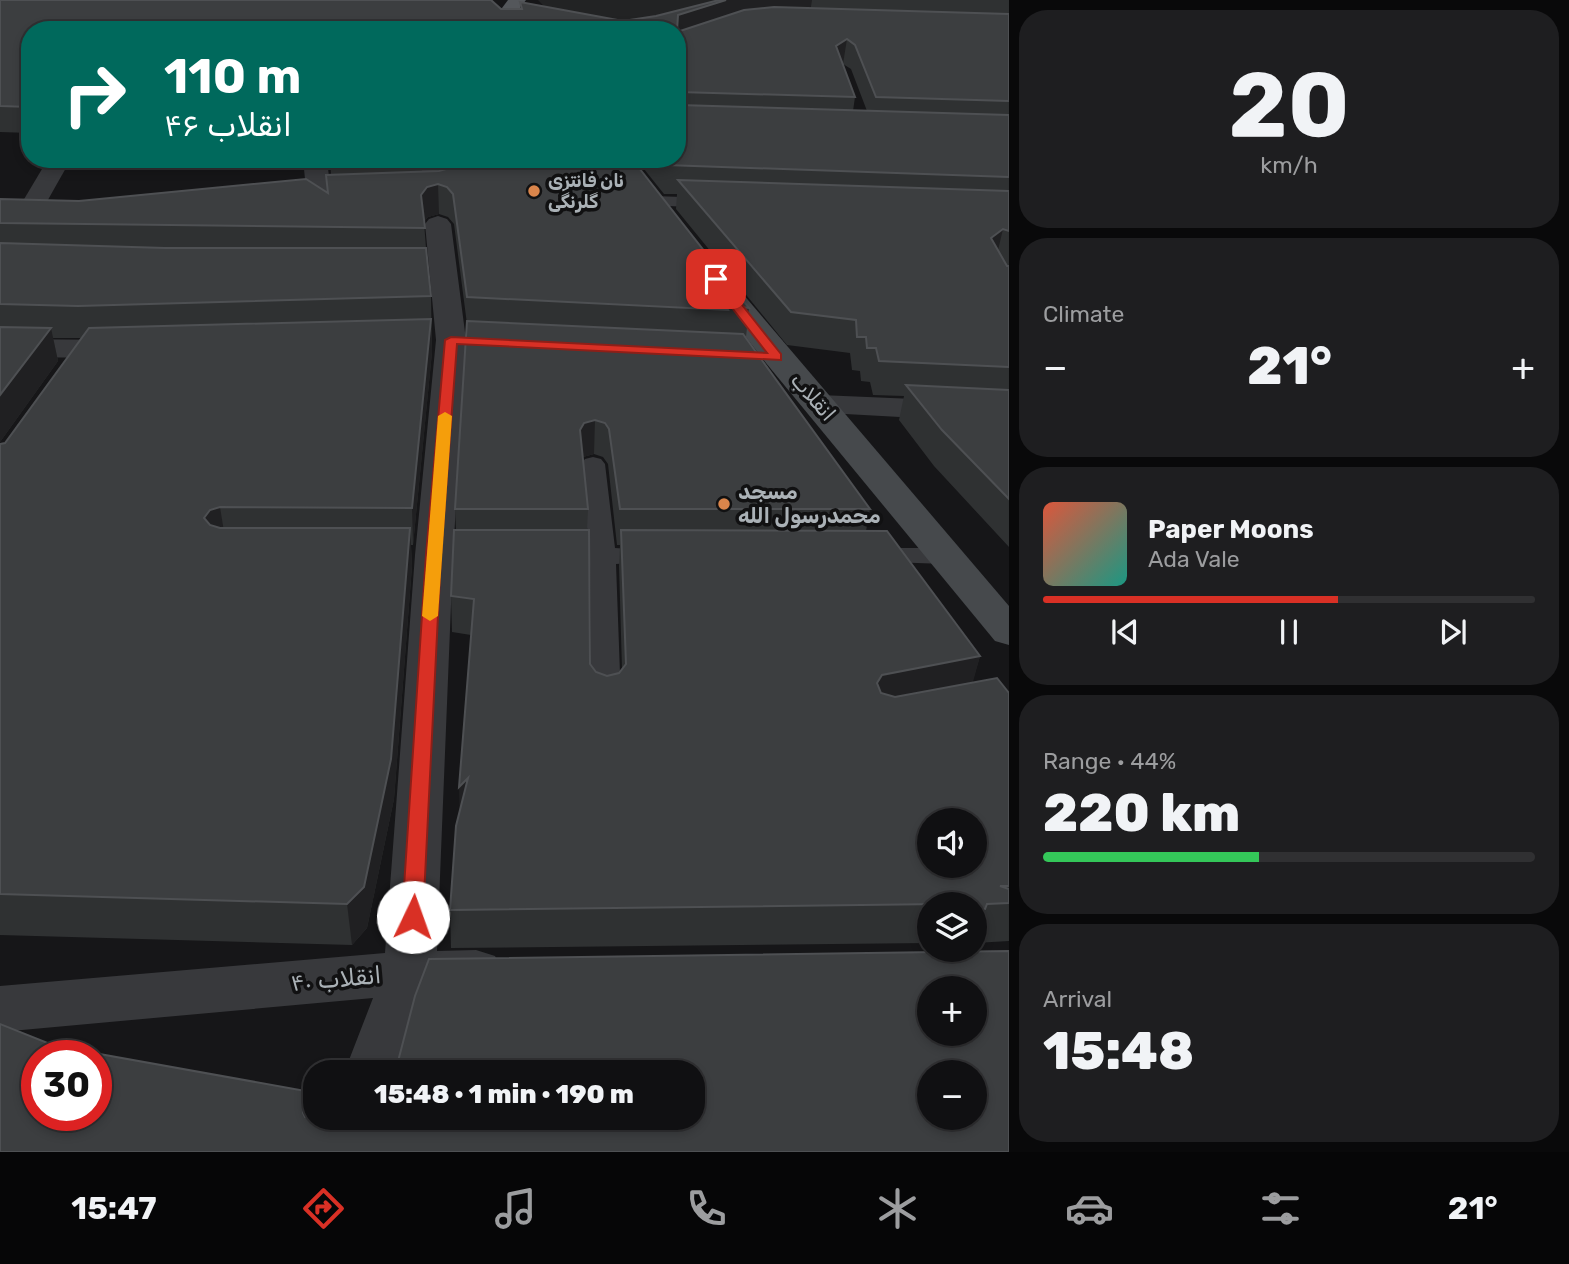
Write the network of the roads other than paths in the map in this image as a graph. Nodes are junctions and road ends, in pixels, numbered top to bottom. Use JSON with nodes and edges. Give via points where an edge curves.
{"nodes":[{"id":1,"x":517,"y":0,"type":"edge"},
{"id":2,"x":496,"y":16,"type":"edge"},
{"id":3,"x":55,"y":168,"type":"edge"},
{"id":4,"x":316,"y":168,"type":"edge"},
{"id":5,"x":432,"y":168,"type":"edge"},
{"id":6,"x":645,"y":190,"type":"joint"},
{"id":7,"x":386,"y":192,"type":"edge"},
{"id":8,"x":345,"y":194,"type":"edge"},
{"id":9,"x":319,"y":195,"type":"junction"},
{"id":10,"x":252,"y":202,"type":"edge"},
{"id":11,"x":722,"y":204,"type":"edge"},
{"id":12,"x":53,"y":215,"type":"edge"},
{"id":13,"x":27,"y":216,"type":"junction"},
{"id":14,"x":0,"y":217,"type":"edge"},
{"id":15,"x":438,"y":224,"type":"dead end"},
{"id":16,"x":0,"y":348,"type":"edge"},
{"id":17,"x":153,"y":348,"type":"edge"},
{"id":18,"x":85,"y":350,"type":"junction"},
{"id":19,"x":736,"y":355,"type":"edge"},
{"id":20,"x":777,"y":357,"type":"junction"},
{"id":21,"x":62,"y":383,"type":"edge"},
{"id":22,"x":820,"y":405,"type":"junction"},
{"id":23,"x":1009,"y":413,"type":"edge"},
{"id":24,"x":593,"y":464,"type":"dead end"},
{"id":25,"x":525,"y":555,"type":"edge"},
{"id":26,"x":603,"y":556,"type":"junction"},
{"id":27,"x":671,"y":556,"type":"edge"},
{"id":28,"x":849,"y":556,"type":"edge"},
{"id":29,"x":945,"y":556,"type":"junction"},
{"id":30,"x":1009,"y":632,"type":"edge"},
{"id":31,"x":606,"y":701,"type":"edge"},
{"id":32,"x":521,"y":972,"type":"edge"},
{"id":33,"x":410,"y":973,"type":"junction"},
{"id":34,"x":0,"y":1009,"type":"edge"},
{"id":35,"x":377,"y":1060,"type":"edge"}],
"edges":[{"from":1,"to":2,"type":"main road"},
{"from":3,"to":13,"type":"street"},
{"from":4,"to":9,"type":"street"},
{"from":5,"to":7,"type":"street","via":[[439,190]]},
{"from":6,"to":11,"type":"lane"},
{"from":6,"to":20,"type":"main road","name":"انقلاب"},
{"from":8,"to":9,"type":"street"},
{"from":9,"to":10,"type":"street"},
{"from":12,"to":13,"type":"street"},
{"from":13,"to":14,"type":"street"},
{"from":15,"to":33,"type":"street","via":[[429,269],[451,341],[433,555]]},
{"from":16,"to":18,"type":"street"},
{"from":17,"to":18,"type":"street"},
{"from":18,"to":21,"type":"street"},
{"from":19,"to":20,"type":"street"},
{"from":20,"to":22,"type":"main road","name":"انقلاب"},
{"from":22,"to":23,"type":"street"},
{"from":22,"to":29,"type":"main road","name":"انقلاب"},
{"from":24,"to":26,"type":"lane"},
{"from":25,"to":26,"type":"lane"},
{"from":26,"to":27,"type":"lane"},
{"from":26,"to":31,"type":"lane"},
{"from":28,"to":29,"type":"lane"},
{"from":29,"to":30,"type":"main road","name":"انقلاب"},
{"from":32,"to":33,"type":"street","name":"انقلاب ۴۰"},
{"from":33,"to":34,"type":"street","name":"انقلاب ۴۰"},
{"from":33,"to":35,"type":"street"}]}
